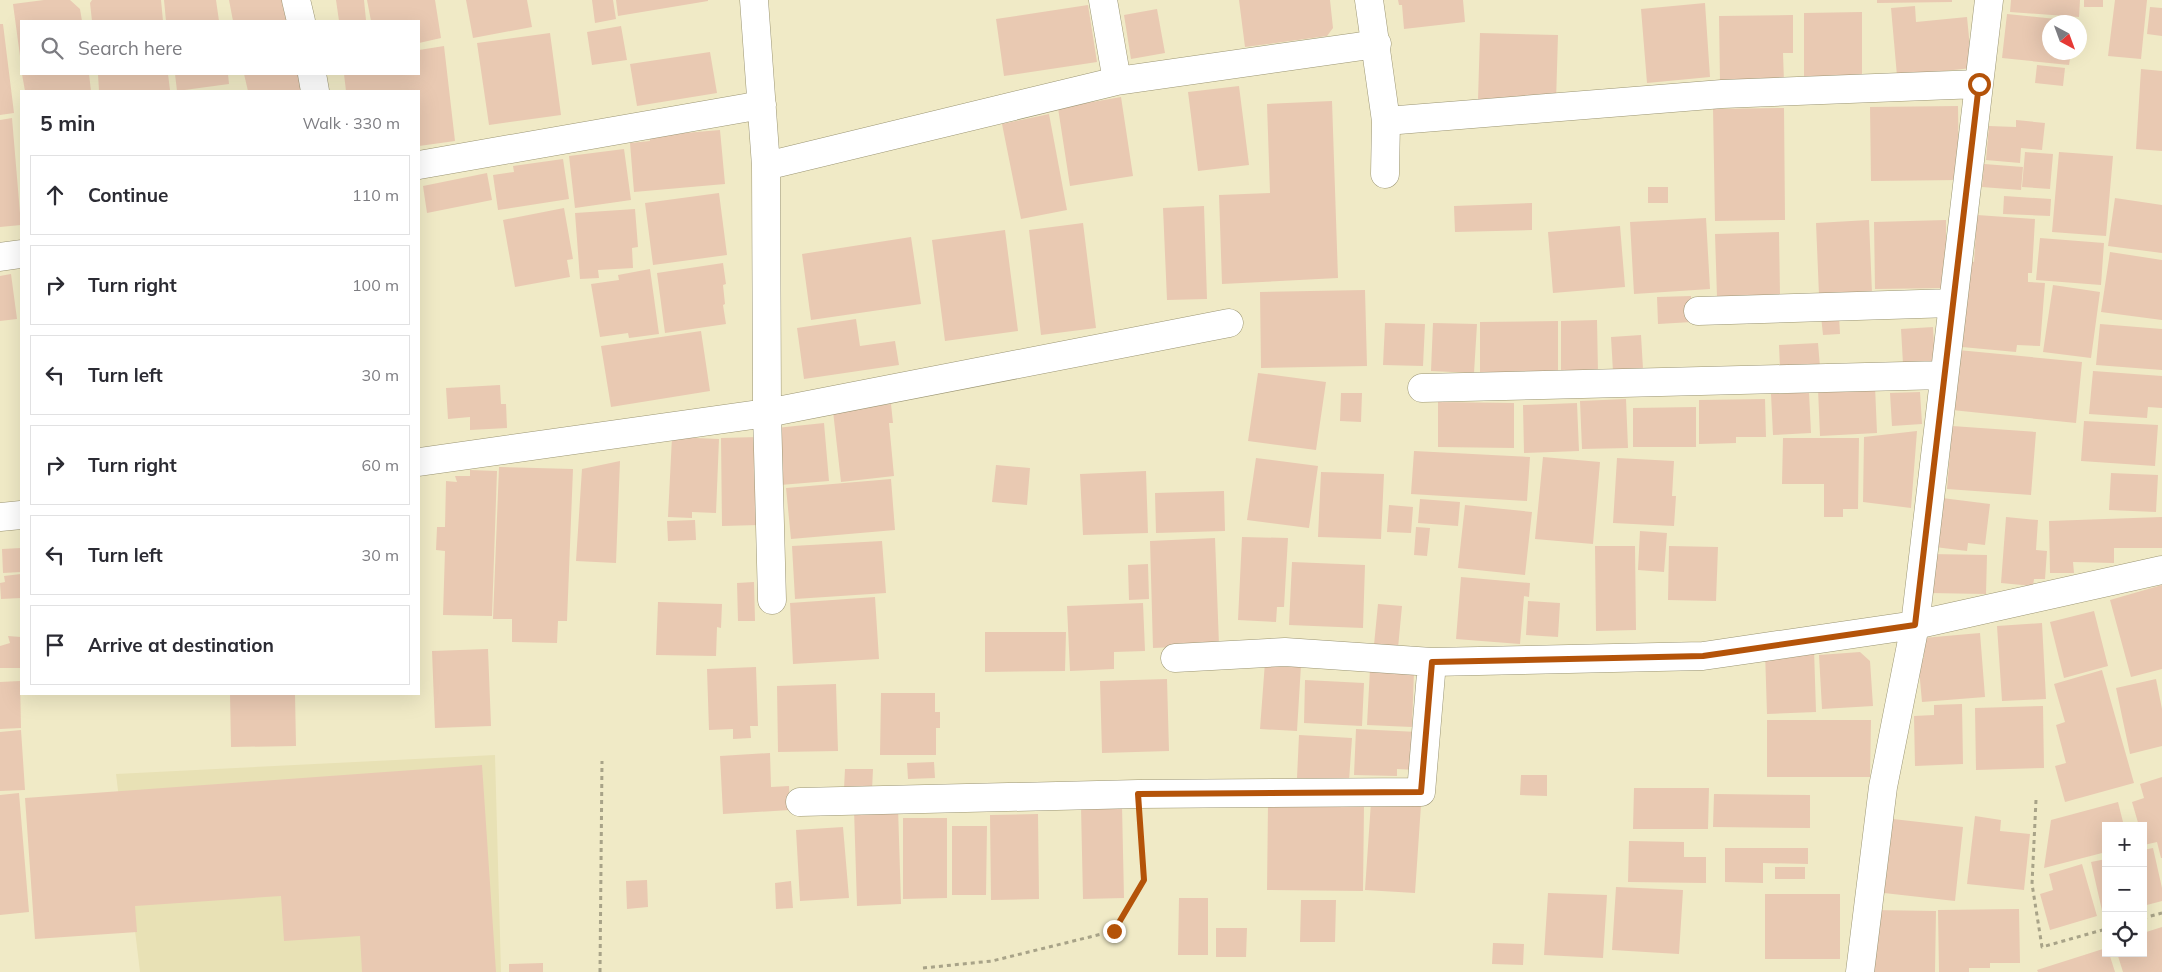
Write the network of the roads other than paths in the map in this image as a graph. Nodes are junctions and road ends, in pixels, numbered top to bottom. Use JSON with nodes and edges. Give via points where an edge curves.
{"nodes":[{"id":1,"x":296,"y":0,"type":"edge"},
{"id":2,"x":754,"y":0,"type":"edge"},
{"id":3,"x":1102,"y":0,"type":"edge"},
{"id":4,"x":1369,"y":0,"type":"edge"},
{"id":5,"x":1989,"y":0,"type":"edge"},
{"id":6,"x":301,"y":20,"type":"edge"},
{"id":7,"x":1377,"y":44,"type":"junction"},
{"id":8,"x":312,"y":75,"type":"edge"},
{"id":9,"x":1117,"y":81,"type":"junction"},
{"id":10,"x":1979,"y":84,"type":"junction"},
{"id":11,"x":315,"y":90,"type":"edge"},
{"id":12,"x":762,"y":105,"type":"junction"},
{"id":13,"x":1386,"y":121,"type":"junction"},
{"id":14,"x":420,"y":164,"type":"edge"},
{"id":15,"x":766,"y":166,"type":"junction"},
{"id":16,"x":1386,"y":174,"type":"dead end"},
{"id":17,"x":20,"y":254,"type":"edge"},
{"id":18,"x":0,"y":257,"type":"edge"},
{"id":19,"x":1952,"y":302,"type":"junction"},
{"id":20,"x":1698,"y":310,"type":"dead end"},
{"id":21,"x":1229,"y":323,"type":"dead end"},
{"id":22,"x":1944,"y":375,"type":"junction"},
{"id":23,"x":1422,"y":388,"type":"dead end"},
{"id":24,"x":767,"y":413,"type":"junction"},
{"id":25,"x":420,"y":462,"type":"edge"},
{"id":26,"x":20,"y":514,"type":"edge"},
{"id":27,"x":0,"y":517,"type":"edge"},
{"id":28,"x":2162,"y":570,"type":"edge"},
{"id":29,"x":772,"y":600,"type":"dead end"},
{"id":30,"x":1915,"y":625,"type":"junction"},
{"id":31,"x":1175,"y":658,"type":"dead end"},
{"id":32,"x":1432,"y":662,"type":"junction"},
{"id":33,"x":800,"y":802,"type":"dead end"},
{"id":34,"x":1860,"y":972,"type":"edge"}],
"edges":[{"from":1,"to":6,"type":"street"},
{"from":2,"to":12,"type":"street"},
{"from":3,"to":9,"type":"street"},
{"from":4,"to":7,"type":"street"},
{"from":5,"to":10,"type":"street"},
{"from":7,"to":9,"type":"street"},
{"from":7,"to":13,"type":"street"},
{"from":8,"to":11,"type":"street"},
{"from":9,"to":15,"type":"street"},
{"from":10,"to":13,"type":"street","via":[[1722,94]]},
{"from":10,"to":19,"type":"street"},
{"from":12,"to":14,"type":"street"},
{"from":12,"to":15,"type":"street"},
{"from":13,"to":16,"type":"street"},
{"from":15,"to":24,"type":"street"},
{"from":17,"to":18,"type":"street"},
{"from":19,"to":20,"type":"street"},
{"from":19,"to":22,"type":"street"},
{"from":21,"to":24,"type":"street"},
{"from":22,"to":23,"type":"street"},
{"from":22,"to":30,"type":"street"},
{"from":24,"to":25,"type":"street"},
{"from":24,"to":29,"type":"street"},
{"from":26,"to":27,"type":"street"},
{"from":28,"to":30,"type":"street"},
{"from":30,"to":32,"type":"street","via":[[1703,656]]},
{"from":30,"to":34,"type":"street","via":[[1883,787]]},
{"from":31,"to":32,"type":"street","via":[[1284,652]]},
{"from":32,"to":33,"type":"street","via":[[1421,792],[1138,794]]}]}
